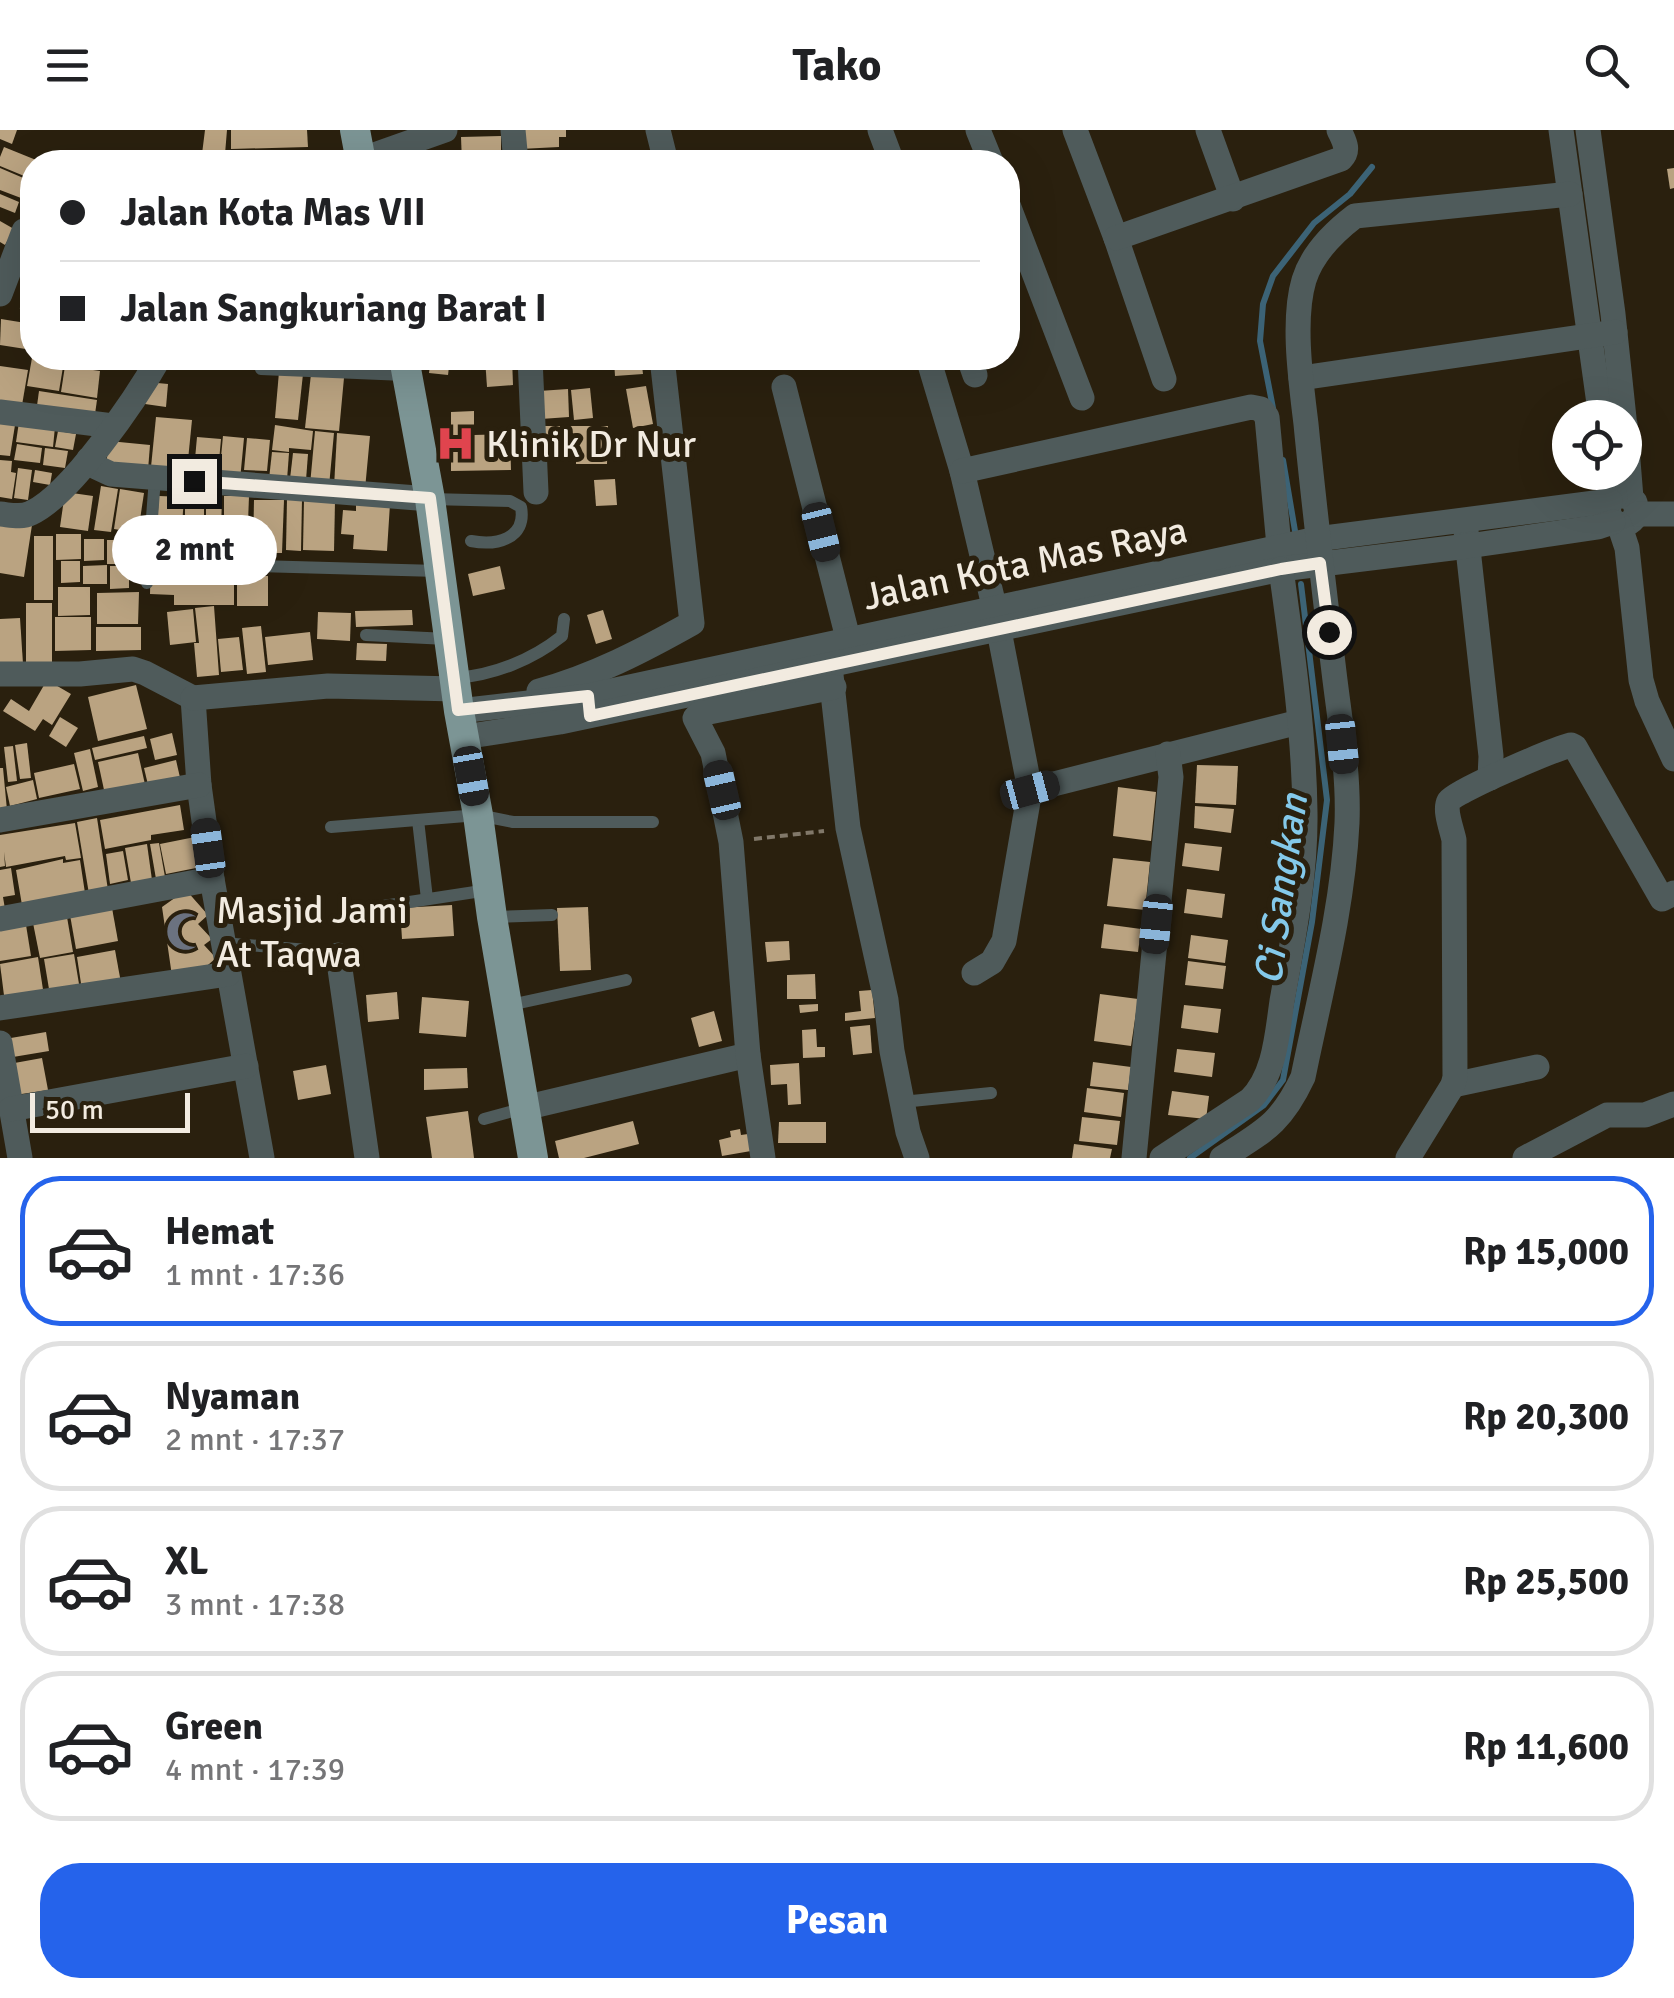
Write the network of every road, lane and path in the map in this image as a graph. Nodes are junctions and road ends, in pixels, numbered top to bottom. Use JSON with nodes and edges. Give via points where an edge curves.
{"nodes":[{"id":1,"x":445,"y":130,"type":"edge"},
{"id":2,"x":1075,"y":130,"type":"edge"},
{"id":3,"x":1208,"y":130,"type":"edge"},
{"id":4,"x":1339,"y":130,"type":"edge"},
{"id":5,"x":1561,"y":130,"type":"edge"},
{"id":6,"x":1588,"y":130,"type":"edge"},
{"id":7,"x":363,"y":150,"type":"edge"},
{"id":8,"x":1570,"y":194,"type":"junction"},
{"id":9,"x":1232,"y":198,"type":"junction"},
{"id":10,"x":1116,"y":238,"type":"junction"},
{"id":11,"x":20,"y":241,"type":"edge"},
{"id":12,"x":1020,"y":258,"type":"edge"},
{"id":13,"x":0,"y":294,"type":"edge"},
{"id":14,"x":1602,"y":335,"type":"junction"},
{"id":15,"x":152,"y":370,"type":"edge"},
{"id":16,"x":407,"y":370,"type":"edge"},
{"id":17,"x":531,"y":370,"type":"edge"},
{"id":18,"x":663,"y":370,"type":"edge"},
{"id":19,"x":932,"y":370,"type":"edge"},
{"id":20,"x":1301,"y":378,"type":"junction"},
{"id":21,"x":1164,"y":380,"type":"dead end"},
{"id":22,"x":784,"y":387,"type":"dead end"},
{"id":23,"x":1082,"y":398,"type":"dead end"},
{"id":24,"x":1602,"y":400,"type":"edge"},
{"id":25,"x":1619,"y":400,"type":"edge"},
{"id":26,"x":0,"y":412,"type":"edge"},
{"id":27,"x":113,"y":426,"type":"junction"},
{"id":28,"x":89,"y":459,"type":"junction"},
{"id":29,"x":962,"y":472,"type":"junction"},
{"id":30,"x":155,"y":478,"type":"junction"},
{"id":31,"x":536,"y":492,"type":"dead end"},
{"id":32,"x":430,"y":498,"type":"junction"},
{"id":33,"x":1623,"y":511,"type":"edge"},
{"id":34,"x":0,"y":514,"type":"edge"},
{"id":35,"x":1669,"y":514,"type":"edge"},
{"id":36,"x":1466,"y":534,"type":"junction"},
{"id":37,"x":470,"y":540,"type":"dead end"},
{"id":38,"x":1319,"y":551,"type":"junction"},
{"id":39,"x":1280,"y":558,"type":"junction"},
{"id":40,"x":258,"y":566,"type":"dead end"},
{"id":41,"x":440,"y":571,"type":"junction"},
{"id":42,"x":147,"y":583,"type":"dead end"},
{"id":43,"x":564,"y":619,"type":"dead end"},
{"id":44,"x":997,"y":620,"type":"junction"},
{"id":45,"x":366,"y":635,"type":"dead end"},
{"id":46,"x":450,"y":639,"type":"junction"},
{"id":47,"x":841,"y":663,"type":"junction"},
{"id":48,"x":0,"y":674,"type":"edge"},
{"id":49,"x":193,"y":698,"type":"junction"},
{"id":50,"x":458,"y":702,"type":"junction"},
{"id":51,"x":1299,"y":722,"type":"junction"},
{"id":52,"x":1168,"y":754,"type":"junction"},
{"id":53,"x":1674,"y":759,"type":"edge"},
{"id":54,"x":1490,"y":778,"type":"junction"},
{"id":55,"x":199,"y":785,"type":"junction"},
{"id":56,"x":1030,"y":790,"type":"junction"},
{"id":57,"x":478,"y":815,"type":"junction"},
{"id":58,"x":0,"y":820,"type":"edge"},
{"id":59,"x":418,"y":820,"type":"junction"},
{"id":60,"x":653,"y":822,"type":"dead end"},
{"id":61,"x":331,"y":827,"type":"dead end"},
{"id":62,"x":848,"y":828,"type":"junction"},
{"id":63,"x":731,"y":842,"type":"junction"},
{"id":64,"x":212,"y":879,"type":"junction"},
{"id":65,"x":1674,"y":893,"type":"edge"},
{"id":66,"x":426,"y":899,"type":"junction"},
{"id":67,"x":490,"y":904,"type":"junction"},
{"id":68,"x":344,"y":912,"type":"dead end"},
{"id":69,"x":552,"y":915,"type":"dead end"},
{"id":70,"x":0,"y":919,"type":"edge"},
{"id":71,"x":223,"y":942,"type":"junction"},
{"id":72,"x":338,"y":956,"type":"joint"},
{"id":73,"x":974,"y":973,"type":"dead end"},
{"id":74,"x":228,"y":974,"type":"junction"},
{"id":75,"x":626,"y":980,"type":"dead end"},
{"id":76,"x":507,"y":1006,"type":"junction"},
{"id":77,"x":0,"y":1008,"type":"edge"},
{"id":78,"x":0,"y":1042,"type":"edge"},
{"id":79,"x":748,"y":1055,"type":"junction"},
{"id":80,"x":246,"y":1066,"type":"junction"},
{"id":81,"x":1537,"y":1067,"type":"dead end"},
{"id":82,"x":1453,"y":1085,"type":"junction"},
{"id":83,"x":992,"y":1093,"type":"dead end"},
{"id":84,"x":902,"y":1102,"type":"junction"},
{"id":85,"x":1674,"y":1104,"type":"edge"},
{"id":86,"x":524,"y":1108,"type":"junction"},
{"id":87,"x":11,"y":1109,"type":"junction"},
{"id":88,"x":484,"y":1119,"type":"dead end"},
{"id":89,"x":20,"y":1158,"type":"edge"},
{"id":90,"x":262,"y":1158,"type":"edge"},
{"id":91,"x":367,"y":1158,"type":"edge"},
{"id":92,"x":533,"y":1158,"type":"edge"},
{"id":93,"x":763,"y":1158,"type":"edge"},
{"id":94,"x":916,"y":1158,"type":"edge"},
{"id":95,"x":1134,"y":1158,"type":"edge"},
{"id":96,"x":1162,"y":1158,"type":"edge"},
{"id":97,"x":1222,"y":1158,"type":"edge"},
{"id":98,"x":1408,"y":1158,"type":"edge"},
{"id":99,"x":1525,"y":1158,"type":"edge"}],
"edges":[{"from":1,"to":7,"type":"street"},
{"from":2,"to":10,"type":"street"},
{"from":3,"to":9,"type":"street"},
{"from":4,"to":9,"type":"street","via":[[1347,149],[1341,160]]},
{"from":5,"to":8,"type":"street"},
{"from":6,"to":14,"type":"street"},
{"from":8,"to":14,"type":"street"},
{"from":8,"to":20,"type":"street","via":[[1355,216],[1317,254],[1304,278],[1298,308]]},
{"from":9,"to":10,"type":"street"},
{"from":10,"to":21,"type":"street"},
{"from":11,"to":13,"type":"street"},
{"from":12,"to":23,"type":"street"},
{"from":14,"to":20,"type":"street"},
{"from":14,"to":24,"type":"street"},
{"from":14,"to":25,"type":"street"},
{"from":15,"to":27,"type":"street"},
{"from":16,"to":32,"type":"main road"},
{"from":17,"to":31,"type":"street"},
{"from":18,"to":50,"type":"street","via":[[692,624],[558,686]]},
{"from":19,"to":29,"type":"street"},
{"from":20,"to":38,"type":"street"},
{"from":22,"to":47,"type":"street"},
{"from":26,"to":27,"type":"street"},
{"from":27,"to":28,"type":"street"},
{"from":28,"to":30,"type":"street","via":[[111,474]]},
{"from":28,"to":34,"type":"street","via":[[48,503],[20,516]]},
{"from":29,"to":39,"type":"street","via":[[1262,409]]},
{"from":29,"to":44,"type":"street"},
{"from":30,"to":32,"type":"street"},
{"from":30,"to":42,"type":"lane"},
{"from":32,"to":37,"type":"lane","via":[[520,507],[518,532]]},
{"from":32,"to":41,"type":"main road"},
{"from":33,"to":35,"type":"street"},
{"from":33,"to":36,"type":"street","name":"Jalan Kota Mas Raya","via":[[1598,527]]},
{"from":33,"to":53,"type":"street","via":[[1642,680]]},
{"from":36,"to":38,"type":"street","name":"Jalan Kota Mas Raya"},
{"from":36,"to":54,"type":"street"},
{"from":38,"to":39,"type":"street","name":"Jalan Kota Mas Raya"},
{"from":38,"to":97,"type":"street","via":[[1344,766],[1347,822],[1338,901],[1297,1090],[1270,1128]]},
{"from":39,"to":44,"type":"street","name":"Jalan Kota Mas Raya"},
{"from":39,"to":51,"type":"street"},
{"from":40,"to":41,"type":"lane"},
{"from":41,"to":46,"type":"main road"},
{"from":43,"to":50,"type":"lane","via":[[562,636],[485,676]]},
{"from":44,"to":47,"type":"street","name":"Jalan Kota Mas Raya"},
{"from":44,"to":56,"type":"street"},
{"from":45,"to":46,"type":"lane"},
{"from":46,"to":50,"type":"main road"},
{"from":47,"to":50,"type":"street","name":"Jalan Kota Mas Raya","via":[[589,706]]},
{"from":47,"to":62,"type":"street"},
{"from":47,"to":63,"type":"street","via":[[748,703],[698,714]]},
{"from":48,"to":49,"type":"street","via":[[132,669]]},
{"from":49,"to":50,"type":"street","via":[[328,686]]},
{"from":49,"to":55,"type":"street"},
{"from":50,"to":57,"type":"main road"},
{"from":51,"to":52,"type":"street"},
{"from":51,"to":96,"type":"street","via":[[1306,814],[1273,1057],[1250,1100]]},
{"from":52,"to":56,"type":"street"},
{"from":52,"to":95,"type":"street"},
{"from":54,"to":65,"type":"street","via":[[1575,747],[1662,899]]},
{"from":54,"to":82,"type":"street","via":[[1452,798],[1448,807],[1454,840]]},
{"from":55,"to":58,"type":"street"},
{"from":55,"to":64,"type":"street"},
{"from":56,"to":73,"type":"street","via":[[1004,941],[992,962]]},
{"from":57,"to":59,"type":"lane"},
{"from":57,"to":60,"type":"lane","via":[[513,822]]},
{"from":57,"to":67,"type":"main road"},
{"from":59,"to":61,"type":"lane"},
{"from":59,"to":66,"type":"lane"},
{"from":62,"to":63,"type":"path"},
{"from":62,"to":84,"type":"street"},
{"from":63,"to":79,"type":"street"},
{"from":64,"to":70,"type":"street"},
{"from":64,"to":71,"type":"street"},
{"from":66,"to":67,"type":"lane"},
{"from":66,"to":68,"type":"lane"},
{"from":67,"to":69,"type":"lane"},
{"from":67,"to":76,"type":"main road"},
{"from":71,"to":72,"type":"lane"},
{"from":71,"to":74,"type":"street"},
{"from":72,"to":91,"type":"street"},
{"from":74,"to":77,"type":"street"},
{"from":74,"to":80,"type":"street"},
{"from":75,"to":76,"type":"lane"},
{"from":76,"to":86,"type":"main road"},
{"from":78,"to":87,"type":"street"},
{"from":79,"to":86,"type":"street"},
{"from":79,"to":93,"type":"street"},
{"from":80,"to":87,"type":"street"},
{"from":80,"to":90,"type":"street"},
{"from":81,"to":82,"type":"street"},
{"from":82,"to":98,"type":"street"},
{"from":83,"to":84,"type":"lane"},
{"from":84,"to":94,"type":"street"},
{"from":85,"to":99,"type":"street","via":[[1645,1115],[1607,1115]]},
{"from":86,"to":88,"type":"lane"},
{"from":86,"to":92,"type":"main road"},
{"from":87,"to":89,"type":"street"}]}
